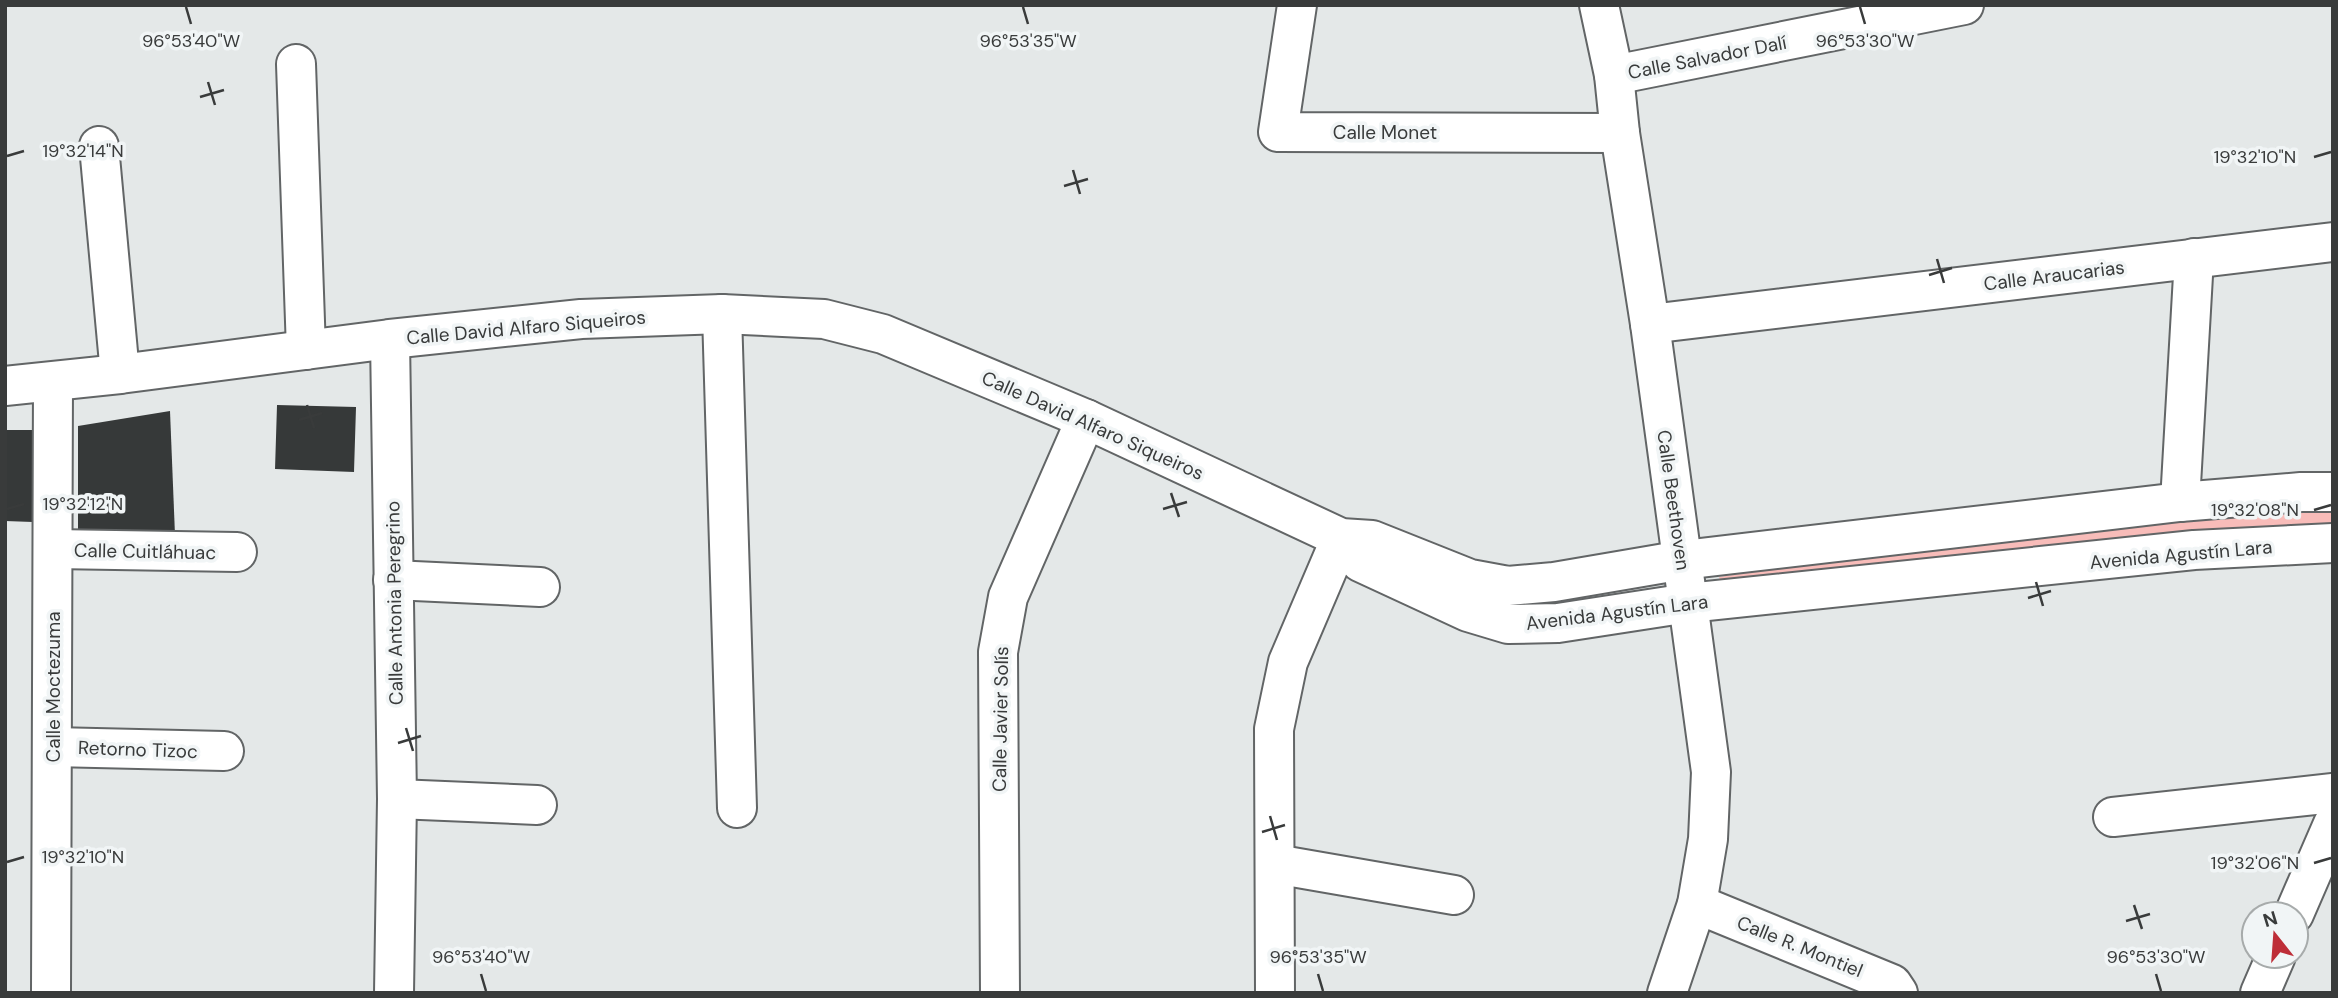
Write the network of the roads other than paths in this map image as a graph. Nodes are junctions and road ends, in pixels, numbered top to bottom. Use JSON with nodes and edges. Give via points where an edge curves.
{"nodes":[{"id":1,"x":1297,"y":5,"type":"edge"},
{"id":2,"x":1599,"y":5,"type":"edge"},
{"id":3,"x":1964,"y":5,"type":"edge"},
{"id":4,"x":296,"y":64,"type":"dead end"},
{"id":5,"x":1614,"y":75,"type":"junction"},
{"id":6,"x":1620,"y":133,"type":"junction"},
{"id":7,"x":99,"y":146,"type":"dead end"},
{"id":8,"x":2333,"y":242,"type":"edge"},
{"id":9,"x":2291,"y":247,"type":"junction"},
{"id":10,"x":2194,"y":258,"type":"junction"},
{"id":11,"x":2333,"y":268,"type":"edge"},
{"id":12,"x":722,"y":314,"type":"junction"},
{"id":13,"x":1650,"y":324,"type":"junction"},
{"id":14,"x":390,"y":339,"type":"junction"},
{"id":15,"x":306,"y":350,"type":"junction"},
{"id":16,"x":120,"y":374,"type":"junction"},
{"id":17,"x":53,"y":382,"type":"junction"},
{"id":18,"x":5,"y":386,"type":"edge"},
{"id":19,"x":1086,"y":419,"type":"junction"},
{"id":20,"x":2333,"y":492,"type":"edge"},
{"id":21,"x":2180,"y":502,"type":"junction"},
{"id":22,"x":1341,"y":538,"type":"junction"},
{"id":23,"x":2333,"y":543,"type":"edge"},
{"id":24,"x":54,"y":549,"type":"junction"},
{"id":25,"x":237,"y":552,"type":"dead end"},
{"id":26,"x":1683,"y":560,"type":"junction"},
{"id":27,"x":393,"y":580,"type":"junction"},
{"id":28,"x":540,"y":587,"type":"dead end"},
{"id":29,"x":1688,"y":603,"type":"junction"},
{"id":30,"x":53,"y":747,"type":"junction"},
{"id":31,"x":224,"y":751,"type":"dead end"},
{"id":32,"x":2333,"y":793,"type":"edge"},
{"id":33,"x":397,"y":799,"type":"junction"},
{"id":34,"x":537,"y":805,"type":"dead end"},
{"id":35,"x":737,"y":808,"type":"dead end"},
{"id":36,"x":2113,"y":817,"type":"dead end"},
{"id":37,"x":2333,"y":824,"type":"edge"},
{"id":38,"x":1275,"y":864,"type":"junction"},
{"id":39,"x":1454,"y":895,"type":"dead end"},
{"id":40,"x":2300,"y":900,"type":"edge"},
{"id":41,"x":1697,"y":904,"type":"junction"},
{"id":42,"x":2270,"y":970,"type":"edge"},
{"id":43,"x":51,"y":993,"type":"edge"},
{"id":44,"x":394,"y":993,"type":"edge"},
{"id":45,"x":1000,"y":993,"type":"edge"},
{"id":46,"x":1275,"y":993,"type":"edge"},
{"id":47,"x":1667,"y":993,"type":"edge"},
{"id":48,"x":1898,"y":993,"type":"edge"},
{"id":49,"x":2260,"y":993,"type":"edge"}],
"edges":[{"from":1,"to":6,"type":"street","name":"Calle Monet","via":[[1278,132]]},
{"from":2,"to":5,"type":"street","name":"Calle Beethoven"},
{"from":3,"to":5,"type":"street","name":"Calle Salvador Dalí"},
{"from":4,"to":15,"type":"street"},
{"from":5,"to":6,"type":"street","name":"Calle Beethoven"},
{"from":6,"to":13,"type":"street","name":"Calle Beethoven"},
{"from":7,"to":16,"type":"street"},
{"from":8,"to":9,"type":"street","name":"Calle Araucarias"},
{"from":9,"to":10,"type":"street","name":"Calle Araucarias"},
{"from":9,"to":11,"type":"street"},
{"from":10,"to":13,"type":"street","name":"Calle Araucarias"},
{"from":10,"to":21,"type":"street"},
{"from":12,"to":14,"type":"street","name":"Calle David Alfaro Siqueiros","via":[[581,319]]},
{"from":12,"to":19,"type":"street","name":"Calle David Alfaro Siqueiros","via":[[824,319],[883,334]]},
{"from":12,"to":35,"type":"street"},
{"from":13,"to":26,"type":"street","name":"Calle Beethoven"},
{"from":14,"to":15,"type":"street","name":"Calle David Alfaro Siqueiros"},
{"from":14,"to":27,"type":"street","name":"Calle Antonia Peregrino"},
{"from":15,"to":16,"type":"street","name":"Calle David Alfaro Siqueiros"},
{"from":16,"to":17,"type":"street","name":"Calle David Alfaro Siqueiros"},
{"from":17,"to":18,"type":"street","name":"Calle David Alfaro Siqueiros"},
{"from":17,"to":24,"type":"street","name":"Calle Moctezuma"},
{"from":19,"to":22,"type":"street","name":"Calle David Alfaro Siqueiros"},
{"from":19,"to":45,"type":"street","name":"Calle Javier Solís","via":[[1007,597],[998,652]]},
{"from":20,"to":21,"type":"street","name":"Avenida Agustín Lara"},
{"from":21,"to":26,"type":"street","name":"Avenida Agustín Lara"},
{"from":22,"to":26,"type":"street","name":"Avenida Agustín Lara","via":[[1372,540],[1470,579],[1508,586]]},
{"from":22,"to":29,"type":"street","name":"Avenida Agustín Lara","via":[[1360,562],[1468,612],[1508,624],[1558,623]]},
{"from":22,"to":38,"type":"street","via":[[1288,662],[1275,729]]},
{"from":23,"to":29,"type":"street","name":"Avenida Agustín Lara","via":[[2194,550]]},
{"from":24,"to":25,"type":"street","name":"Calle Cuitláhuac"},
{"from":24,"to":30,"type":"street","name":"Calle Moctezuma"},
{"from":26,"to":29,"type":"street","name":"Calle Beethoven"},
{"from":27,"to":28,"type":"street"},
{"from":27,"to":33,"type":"street","name":"Calle Antonia Peregrino"},
{"from":29,"to":41,"type":"street","name":"Calle Beethoven","via":[[1711,772],[1708,839]]},
{"from":30,"to":31,"type":"street","name":"Retorno Tizoc"},
{"from":30,"to":43,"type":"street","name":"Calle Moctezuma"},
{"from":32,"to":36,"type":"street"},
{"from":33,"to":34,"type":"street"},
{"from":33,"to":44,"type":"street","name":"Calle Antonia Peregrino"},
{"from":37,"to":40,"type":"street"},
{"from":38,"to":39,"type":"street"},
{"from":38,"to":46,"type":"street"},
{"from":41,"to":47,"type":"street","name":"Calle Beethoven"},
{"from":41,"to":48,"type":"street","name":"Calle R. Montiel","via":[[1892,984]]},
{"from":42,"to":49,"type":"street"}]}
